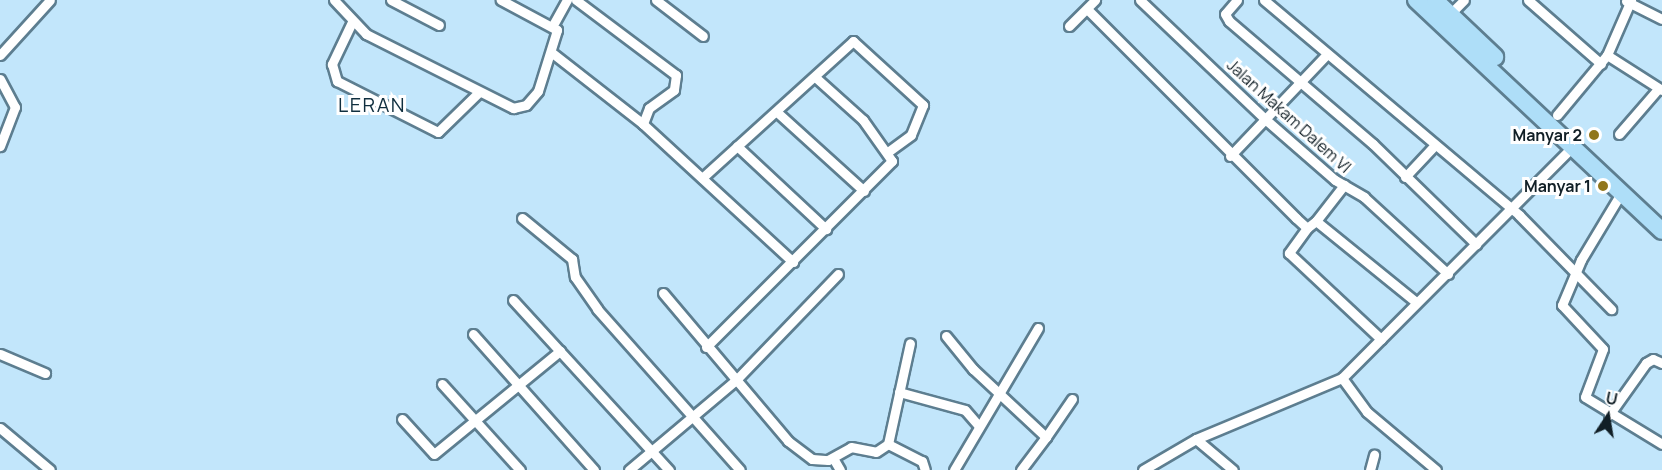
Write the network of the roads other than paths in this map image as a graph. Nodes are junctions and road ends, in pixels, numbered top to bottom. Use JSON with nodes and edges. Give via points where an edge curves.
{"nodes":[{"id":1,"x":50,"y":0,"type":"edge"},
{"id":2,"x":334,"y":0,"type":"edge"},
{"id":3,"x":391,"y":0,"type":"edge"},
{"id":4,"x":501,"y":0,"type":"edge"},
{"id":5,"x":567,"y":0,"type":"edge"},
{"id":6,"x":576,"y":0,"type":"edge"},
{"id":7,"x":656,"y":0,"type":"edge"},
{"id":8,"x":1095,"y":0,"type":"edge"},
{"id":9,"x":1140,"y":0,"type":"edge"},
{"id":10,"x":1416,"y":0,"type":"edge"},
{"id":11,"x":1435,"y":0,"type":"edge"},
{"id":12,"x":1528,"y":0,"type":"edge"},
{"id":13,"x":1628,"y":1,"type":"edge"},
{"id":14,"x":1232,"y":2,"type":"edge"},
{"id":15,"x":1271,"y":2,"type":"edge"},
{"id":16,"x":1458,"y":6,"type":"edge"},
{"id":17,"x":1087,"y":9,"type":"junction"},
{"id":18,"x":1662,"y":19,"type":"edge"},
{"id":19,"x":352,"y":22,"type":"junction"},
{"id":20,"x":439,"y":25,"type":"dead end"},
{"id":21,"x":553,"y":25,"type":"junction"},
{"id":22,"x":1069,"y":26,"type":"dead end"},
{"id":23,"x":703,"y":36,"type":"dead end"},
{"id":24,"x":551,"y":52,"type":"junction"},
{"id":25,"x":1327,"y":54,"type":"junction"},
{"id":26,"x":1607,"y":55,"type":"junction"},
{"id":27,"x":0,"y":56,"type":"edge"},
{"id":28,"x":1601,"y":64,"type":"junction"},
{"id":29,"x":815,"y":77,"type":"junction"},
{"id":30,"x":0,"y":79,"type":"edge"},
{"id":31,"x":1299,"y":82,"type":"junction"},
{"id":32,"x":1660,"y":90,"type":"edge"},
{"id":33,"x":479,"y":92,"type":"junction"},
{"id":34,"x":778,"y":113,"type":"junction"},
{"id":35,"x":1557,"y":115,"type":"junction"},
{"id":36,"x":1265,"y":119,"type":"junction"},
{"id":37,"x":643,"y":124,"type":"junction"},
{"id":38,"x":1619,"y":134,"type":"dead end"},
{"id":39,"x":1574,"y":144,"type":"junction"},
{"id":40,"x":1435,"y":145,"type":"junction"},
{"id":41,"x":0,"y":146,"type":"edge"},
{"id":42,"x":737,"y":146,"type":"junction"},
{"id":43,"x":888,"y":152,"type":"junction"},
{"id":44,"x":1230,"y":156,"type":"junction"},
{"id":45,"x":1405,"y":177,"type":"junction"},
{"id":46,"x":702,"y":178,"type":"junction"},
{"id":47,"x":1344,"y":185,"type":"junction"},
{"id":48,"x":1623,"y":190,"type":"junction"},
{"id":49,"x":864,"y":191,"type":"junction"},
{"id":50,"x":1510,"y":209,"type":"junction"},
{"id":51,"x":1662,"y":216,"type":"edge"},
{"id":52,"x":522,"y":218,"type":"dead end"},
{"id":53,"x":1316,"y":221,"type":"junction"},
{"id":54,"x":1307,"y":228,"type":"junction"},
{"id":55,"x":826,"y":229,"type":"junction"},
{"id":56,"x":1662,"y":231,"type":"edge"},
{"id":57,"x":1476,"y":244,"type":"junction"},
{"id":58,"x":793,"y":262,"type":"junction"},
{"id":59,"x":1575,"y":273,"type":"junction"},
{"id":60,"x":838,"y":274,"type":"dead end"},
{"id":61,"x":1448,"y":274,"type":"junction"},
{"id":62,"x":663,"y":293,"type":"dead end"},
{"id":63,"x":513,"y":300,"type":"dead end"},
{"id":64,"x":1416,"y":303,"type":"junction"},
{"id":65,"x":1611,"y":309,"type":"dead end"},
{"id":66,"x":1038,"y":328,"type":"dead end"},
{"id":67,"x":473,"y":334,"type":"dead end"},
{"id":68,"x":946,"y":336,"type":"dead end"},
{"id":69,"x":1381,"y":339,"type":"junction"},
{"id":70,"x":910,"y":343,"type":"dead end"},
{"id":71,"x":706,"y":347,"type":"junction"},
{"id":72,"x":560,"y":351,"type":"junction"},
{"id":73,"x":0,"y":354,"type":"edge"},
{"id":74,"x":1662,"y":363,"type":"edge"},
{"id":75,"x":45,"y":373,"type":"dead end"},
{"id":76,"x":1342,"y":378,"type":"junction"},
{"id":77,"x":736,"y":380,"type":"junction"},
{"id":78,"x":442,"y":384,"type":"dead end"},
{"id":79,"x":519,"y":386,"type":"junction"},
{"id":80,"x":899,"y":392,"type":"junction"},
{"id":81,"x":998,"y":393,"type":"junction"},
{"id":82,"x":1072,"y":399,"type":"dead end"},
{"id":83,"x":1609,"y":415,"type":"junction"},
{"id":84,"x":693,"y":418,"type":"junction"},
{"id":85,"x":402,"y":419,"type":"dead end"},
{"id":86,"x":476,"y":423,"type":"junction"},
{"id":87,"x":979,"y":426,"type":"junction"},
{"id":88,"x":0,"y":428,"type":"edge"},
{"id":89,"x":1046,"y":437,"type":"junction"},
{"id":90,"x":1196,"y":439,"type":"junction"},
{"id":91,"x":888,"y":444,"type":"junction"},
{"id":92,"x":1662,"y":444,"type":"edge"},
{"id":93,"x":652,"y":452,"type":"junction"},
{"id":94,"x":1374,"y":455,"type":"dead end"},
{"id":95,"x":833,"y":458,"type":"junction"},
{"id":96,"x":1156,"y":467,"type":"edge"},
{"id":97,"x":50,"y":470,"type":"edge"},
{"id":98,"x":520,"y":470,"type":"edge"},
{"id":99,"x":594,"y":470,"type":"edge"},
{"id":100,"x":629,"y":470,"type":"edge"},
{"id":101,"x":669,"y":470,"type":"edge"},
{"id":102,"x":740,"y":470,"type":"edge"},
{"id":103,"x":840,"y":470,"type":"edge"},
{"id":104,"x":925,"y":470,"type":"edge"},
{"id":105,"x":954,"y":470,"type":"edge"},
{"id":106,"x":1021,"y":470,"type":"edge"},
{"id":107,"x":1143,"y":470,"type":"edge"},
{"id":108,"x":1233,"y":470,"type":"edge"},
{"id":109,"x":1370,"y":470,"type":"edge"},
{"id":110,"x":1436,"y":470,"type":"edge"}],
"edges":[{"from":1,"to":27,"type":"street"},
{"from":2,"to":19,"type":"street"},
{"from":3,"to":20,"type":"street"},
{"from":4,"to":21,"type":"street"},
{"from":5,"to":21,"type":"street"},
{"from":6,"to":37,"type":"street","via":[[676,75],[674,90],[649,108]]},
{"from":7,"to":23,"type":"street"},
{"from":8,"to":17,"type":"street"},
{"from":9,"to":36,"type":"street","name":"Jalan Makam Dalem VI"},
{"from":10,"to":39,"type":"highway"},
{"from":11,"to":16,"type":"highway"},
{"from":12,"to":28,"type":"street"},
{"from":13,"to":18,"type":"street"},
{"from":13,"to":26,"type":"street"},
{"from":14,"to":31,"type":"street","via":[[1225,17]]},
{"from":15,"to":25,"type":"street"},
{"from":16,"to":35,"type":"highway"},
{"from":17,"to":22,"type":"street"},
{"from":17,"to":44,"type":"street"},
{"from":19,"to":33,"type":"street"},
{"from":19,"to":33,"type":"street","via":[[332,64],[337,81],[438,132]]},
{"from":21,"to":24,"type":"street","via":[[557,34]]},
{"from":24,"to":33,"type":"street","via":[[538,91],[526,105],[506,106]]},
{"from":24,"to":37,"type":"street"},
{"from":25,"to":31,"type":"street"},
{"from":25,"to":40,"type":"street"},
{"from":26,"to":28,"type":"street"},
{"from":26,"to":32,"type":"street"},
{"from":28,"to":35,"type":"street"},
{"from":29,"to":34,"type":"street"},
{"from":29,"to":43,"type":"street","via":[[863,120]]},
{"from":29,"to":43,"type":"street","via":[[855,41],[922,102],[911,135]]},
{"from":30,"to":41,"type":"street","via":[[15,107]]},
{"from":31,"to":36,"type":"street"},
{"from":31,"to":45,"type":"street","via":[[1360,132]]},
{"from":32,"to":38,"type":"street"},
{"from":34,"to":42,"type":"street"},
{"from":34,"to":49,"type":"street"},
{"from":35,"to":51,"type":"highway"},
{"from":36,"to":44,"type":"street"},
{"from":36,"to":47,"type":"street","name":"Jalan Makam Dalem VI"},
{"from":37,"to":46,"type":"street"},
{"from":39,"to":48,"type":"highway"},
{"from":39,"to":50,"type":"street"},
{"from":40,"to":45,"type":"street"},
{"from":40,"to":50,"type":"street"},
{"from":42,"to":46,"type":"street"},
{"from":42,"to":55,"type":"street"},
{"from":43,"to":49,"type":"street","via":[[891,162]]},
{"from":44,"to":54,"type":"street"},
{"from":45,"to":57,"type":"street"},
{"from":46,"to":58,"type":"street"},
{"from":47,"to":53,"type":"street"},
{"from":47,"to":61,"type":"street","name":"Jalan Makam Dalem VI","via":[[1364,197]]},
{"from":48,"to":56,"type":"highway"},
{"from":48,"to":59,"type":"street"},
{"from":49,"to":55,"type":"street"},
{"from":50,"to":57,"type":"street"},
{"from":50,"to":59,"type":"street"},
{"from":52,"to":84,"type":"street","via":[[572,259],[575,277],[585,293]]},
{"from":53,"to":54,"type":"street"},
{"from":53,"to":64,"type":"street"},
{"from":54,"to":69,"type":"street","via":[[1289,254]]},
{"from":55,"to":58,"type":"street"},
{"from":57,"to":61,"type":"street"},
{"from":58,"to":71,"type":"street"},
{"from":59,"to":65,"type":"street"},
{"from":59,"to":83,"type":"street","via":[[1562,305],[1603,349],[1584,394]]},
{"from":60,"to":77,"type":"street"},
{"from":61,"to":64,"type":"street"},
{"from":62,"to":71,"type":"street"},
{"from":63,"to":72,"type":"street"},
{"from":64,"to":69,"type":"street"},
{"from":66,"to":81,"type":"street"},
{"from":67,"to":79,"type":"street"},
{"from":68,"to":81,"type":"street"},
{"from":69,"to":76,"type":"street"},
{"from":70,"to":80,"type":"street"},
{"from":71,"to":77,"type":"street"},
{"from":72,"to":79,"type":"street"},
{"from":72,"to":93,"type":"street"},
{"from":73,"to":75,"type":"street"},
{"from":74,"to":83,"type":"street","via":[[1653,359],[1646,363]]},
{"from":76,"to":90,"type":"street"},
{"from":76,"to":110,"type":"street","via":[[1367,412]]},
{"from":77,"to":84,"type":"street"},
{"from":77,"to":95,"type":"street","via":[[805,457]]},
{"from":78,"to":86,"type":"street"},
{"from":79,"to":86,"type":"street"},
{"from":79,"to":99,"type":"street"},
{"from":80,"to":87,"type":"street","via":[[965,410]]},
{"from":80,"to":91,"type":"street"},
{"from":81,"to":87,"type":"street"},
{"from":81,"to":89,"type":"street"},
{"from":82,"to":89,"type":"street"},
{"from":83,"to":92,"type":"street"},
{"from":84,"to":93,"type":"street"},
{"from":84,"to":102,"type":"street"},
{"from":85,"to":86,"type":"street","via":[[432,454]]},
{"from":86,"to":98,"type":"street"},
{"from":87,"to":105,"type":"street"},
{"from":88,"to":97,"type":"street"},
{"from":89,"to":106,"type":"street"},
{"from":90,"to":96,"type":"street"},
{"from":90,"to":108,"type":"street"},
{"from":91,"to":95,"type":"street","via":[[876,452],[851,447]]},
{"from":91,"to":104,"type":"street","via":[[922,461]]},
{"from":93,"to":100,"type":"street"},
{"from":93,"to":101,"type":"street"},
{"from":94,"to":109,"type":"street"},
{"from":95,"to":103,"type":"street"},
{"from":96,"to":107,"type":"street"}]}
